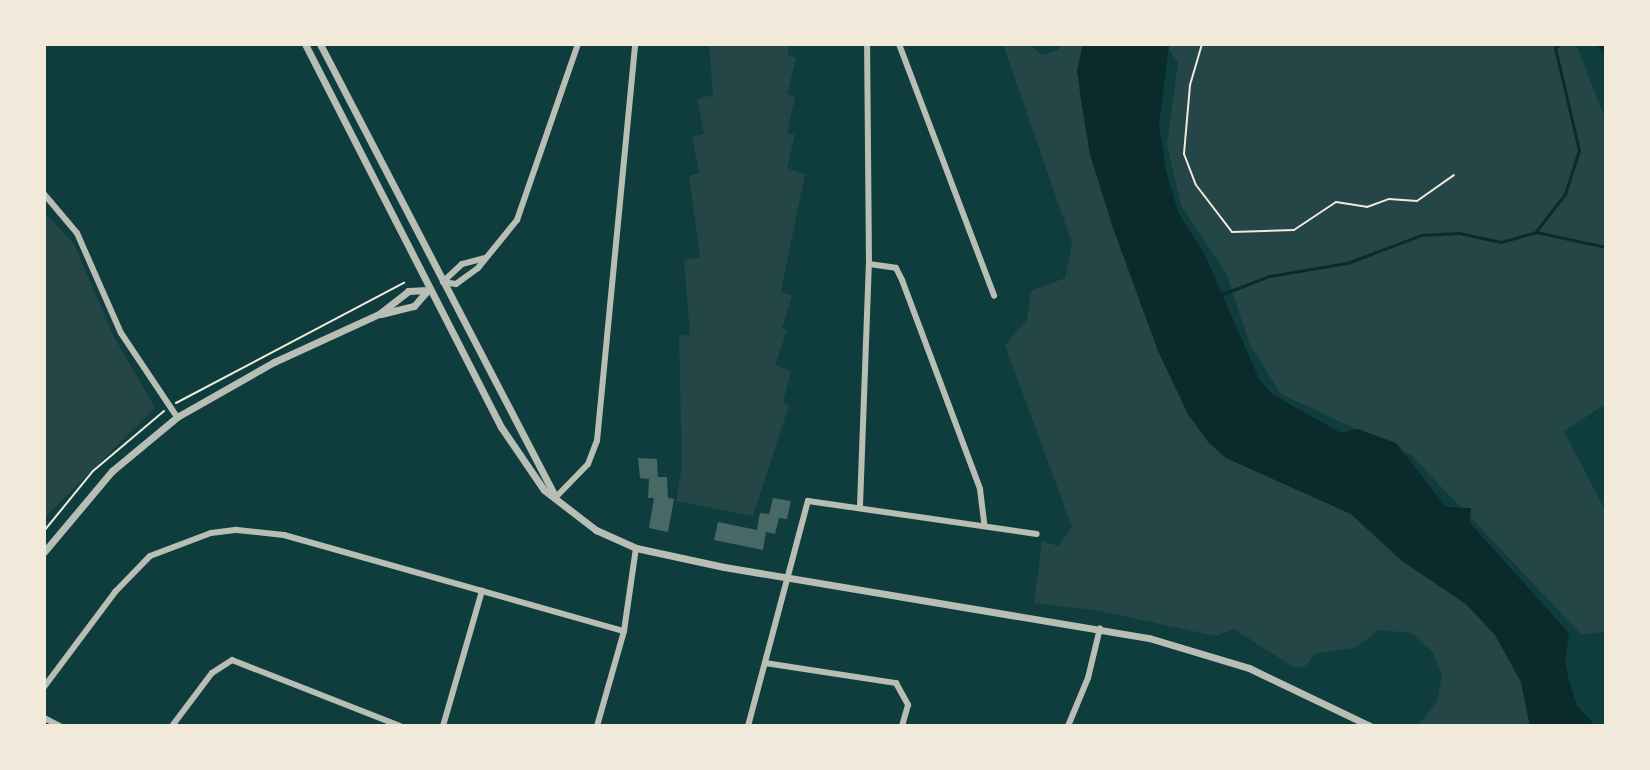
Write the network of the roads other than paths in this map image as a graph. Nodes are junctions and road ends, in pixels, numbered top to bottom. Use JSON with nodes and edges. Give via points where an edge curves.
{"nodes":[{"id":1,"x":305,"y":44,"type":"edge"},
{"id":2,"x":320,"y":44,"type":"edge"},
{"id":3,"x":578,"y":44,"type":"edge"},
{"id":4,"x":635,"y":44,"type":"edge"},
{"id":5,"x":867,"y":44,"type":"edge"},
{"id":6,"x":899,"y":44,"type":"edge"},
{"id":7,"x":44,"y":194,"type":"edge"},
{"id":8,"x":485,"y":258,"type":"junction"},
{"id":9,"x":869,"y":264,"type":"junction"},
{"id":10,"x":443,"y":282,"type":"junction"},
{"id":11,"x":428,"y":290,"type":"junction"},
{"id":12,"x":994,"y":296,"type":"dead end"},
{"id":13,"x":379,"y":314,"type":"junction"},
{"id":14,"x":177,"y":417,"type":"junction"},
{"id":15,"x":556,"y":497,"type":"junction"},
{"id":16,"x":860,"y":506,"type":"junction"},
{"id":17,"x":984,"y":524,"type":"junction"},
{"id":18,"x":1037,"y":534,"type":"dead end"},
{"id":19,"x":636,"y":548,"type":"junction"},
{"id":20,"x":44,"y":552,"type":"edge"},
{"id":21,"x":786,"y":579,"type":"junction"},
{"id":22,"x":482,"y":591,"type":"junction"},
{"id":23,"x":1100,"y":628,"type":"junction"},
{"id":24,"x":624,"y":631,"type":"junction"},
{"id":25,"x":765,"y":663,"type":"junction"},
{"id":26,"x":44,"y":687,"type":"edge"},
{"id":27,"x":44,"y":718,"type":"edge"},
{"id":28,"x":60,"y":726,"type":"edge"},
{"id":29,"x":172,"y":726,"type":"edge"},
{"id":30,"x":400,"y":726,"type":"edge"},
{"id":31,"x":443,"y":726,"type":"edge"},
{"id":32,"x":597,"y":726,"type":"edge"},
{"id":33,"x":748,"y":726,"type":"edge"},
{"id":34,"x":902,"y":726,"type":"edge"},
{"id":35,"x":1068,"y":726,"type":"edge"},
{"id":36,"x":1370,"y":726,"type":"edge"}],
"edges":[{"from":1,"to":11,"type":"street"},
{"from":2,"to":10,"type":"street"},
{"from":3,"to":8,"type":"street","via":[[517,220]]},
{"from":4,"to":15,"type":"street","via":[[597,441],[588,464]]},
{"from":5,"to":9,"type":"street"},
{"from":6,"to":12,"type":"street"},
{"from":7,"to":14,"type":"street","via":[[77,233],[121,333]]},
{"from":8,"to":10,"type":"street","via":[[462,264]]},
{"from":8,"to":10,"type":"street","via":[[456,284]]},
{"from":9,"to":16,"type":"street"},
{"from":9,"to":17,"type":"street","via":[[896,268],[902,280],[980,489]]},
{"from":10,"to":11,"type":"street"},
{"from":10,"to":15,"type":"street"},
{"from":11,"to":13,"type":"street","via":[[408,291]]},
{"from":11,"to":13,"type":"street","via":[[414,306]]},
{"from":11,"to":15,"type":"street","via":[[521,460]]},
{"from":13,"to":14,"type":"street","via":[[274,362]]},
{"from":14,"to":20,"type":"street","via":[[112,471]]},
{"from":15,"to":19,"type":"street","via":[[596,530]]},
{"from":16,"to":17,"type":"street"},
{"from":16,"to":21,"type":"street","via":[[808,501]]},
{"from":17,"to":18,"type":"street"},
{"from":19,"to":21,"type":"street"},
{"from":19,"to":24,"type":"street"},
{"from":21,"to":23,"type":"street"},
{"from":21,"to":25,"type":"street"},
{"from":22,"to":24,"type":"street"},
{"from":22,"to":26,"type":"street","via":[[284,535],[211,533],[167,547],[133,571]]},
{"from":22,"to":31,"type":"street"},
{"from":23,"to":35,"type":"street","via":[[1088,678]]},
{"from":23,"to":36,"type":"street","via":[[1238,664]]},
{"from":24,"to":32,"type":"street"},
{"from":25,"to":33,"type":"street"},
{"from":25,"to":34,"type":"street","via":[[896,683],[908,705]]},
{"from":27,"to":28,"type":"street"},
{"from":29,"to":30,"type":"street","via":[[212,673],[232,660]]}]}
